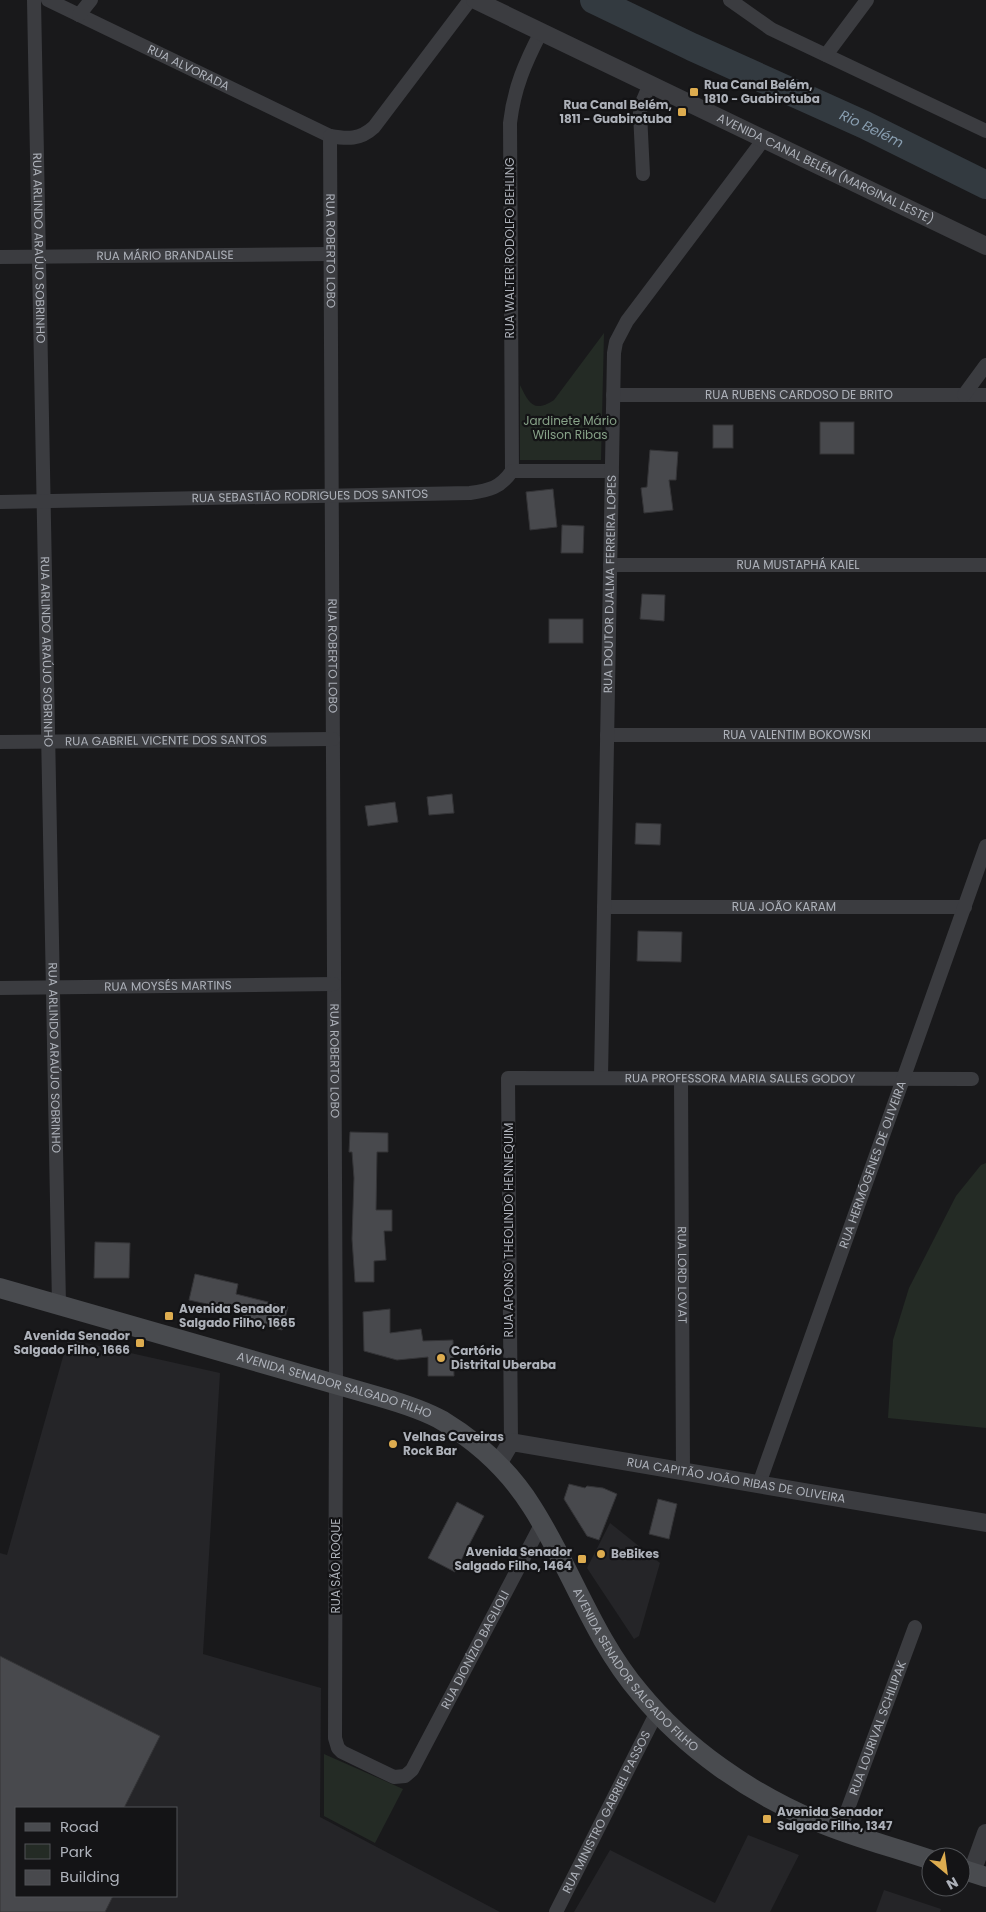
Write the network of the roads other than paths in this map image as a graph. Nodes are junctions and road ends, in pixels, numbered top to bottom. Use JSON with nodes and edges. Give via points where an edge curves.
{"nodes":[{"id":1,"x":34,"y":0,"type":"edge"},
{"id":2,"x":48,"y":0,"type":"edge"},
{"id":3,"x":91,"y":0,"type":"edge"},
{"id":4,"x":470,"y":0,"type":"edge"},
{"id":5,"x":475,"y":0,"type":"edge"},
{"id":6,"x":730,"y":0,"type":"edge"},
{"id":7,"x":867,"y":0,"type":"edge"},
{"id":8,"x":79,"y":15,"type":"junction"},
{"id":9,"x":541,"y":32,"type":"junction"},
{"id":10,"x":826,"y":55,"type":"junction"},
{"id":11,"x":650,"y":84,"type":"junction"},
{"id":12,"x":986,"y":131,"type":"edge"},
{"id":13,"x":330,"y":136,"type":"junction"},
{"id":14,"x":764,"y":139,"type":"junction"},
{"id":15,"x":643,"y":174,"type":"dead end"},
{"id":16,"x":986,"y":246,"type":"edge"},
{"id":17,"x":330,"y":254,"type":"junction"},
{"id":18,"x":0,"y":257,"type":"edge"},
{"id":19,"x":39,"y":257,"type":"junction"},
{"id":20,"x":986,"y":365,"type":"edge"},
{"id":21,"x":613,"y":395,"type":"junction"},
{"id":22,"x":964,"y":395,"type":"junction"},
{"id":23,"x":986,"y":396,"type":"edge"},
{"id":24,"x":512,"y":471,"type":"junction"},
{"id":25,"x":612,"y":471,"type":"junction"},
{"id":26,"x":332,"y":495,"type":"junction"},
{"id":27,"x":44,"y":501,"type":"junction"},
{"id":28,"x":0,"y":502,"type":"edge"},
{"id":29,"x":610,"y":565,"type":"junction"},
{"id":30,"x":986,"y":565,"type":"edge"},
{"id":31,"x":607,"y":735,"type":"junction"},
{"id":32,"x":986,"y":735,"type":"edge"},
{"id":33,"x":333,"y":739,"type":"junction"},
{"id":34,"x":0,"y":742,"type":"edge"},
{"id":35,"x":48,"y":742,"type":"junction"},
{"id":36,"x":986,"y":846,"type":"edge"},
{"id":37,"x":604,"y":906,"type":"junction"},
{"id":38,"x":965,"y":907,"type":"junction"},
{"id":39,"x":334,"y":984,"type":"junction"},
{"id":40,"x":0,"y":988,"type":"edge"},
{"id":41,"x":53,"y":988,"type":"junction"},
{"id":42,"x":508,"y":1078,"type":"joint"},
{"id":43,"x":601,"y":1078,"type":"junction"},
{"id":44,"x":681,"y":1079,"type":"junction"},
{"id":45,"x":903,"y":1079,"type":"junction"},
{"id":46,"x":972,"y":1079,"type":"dead end"},
{"id":47,"x":0,"y":1288,"type":"edge"},
{"id":48,"x":59,"y":1305,"type":"junction"},
{"id":49,"x":336,"y":1384,"type":"junction"},
{"id":50,"x":511,"y":1442,"type":"junction"},
{"id":51,"x":498,"y":1464,"type":"junction"},
{"id":52,"x":682,"y":1471,"type":"junction"},
{"id":53,"x":759,"y":1484,"type":"junction"},
{"id":54,"x":542,"y":1523,"type":"junction"},
{"id":55,"x":986,"y":1523,"type":"edge"},
{"id":56,"x":915,"y":1627,"type":"dead end"},
{"id":57,"x":657,"y":1712,"type":"junction"},
{"id":58,"x":405,"y":1776,"type":"joint"},
{"id":59,"x":840,"y":1830,"type":"junction"},
{"id":60,"x":986,"y":1833,"type":"edge"},
{"id":61,"x":921,"y":1857,"type":"edge"},
{"id":62,"x":973,"y":1873,"type":"edge"},
{"id":63,"x":556,"y":1912,"type":"edge"}],
"edges":[{"from":1,"to":19,"type":"street","name":"RUA ARLINDO ARAÚJO SOBRINHO"},
{"from":2,"to":8,"type":"street","name":"RUA ALVORADA"},
{"from":3,"to":8,"type":"street"},
{"from":4,"to":13,"type":"street","via":[[368,133],[350,138]]},
{"from":5,"to":9,"type":"street","name":"AVENIDA CANAL BELÉM (MARGINAL LESTE)"},
{"from":6,"to":10,"type":"street","via":[[771,28]]},
{"from":7,"to":10,"type":"street"},
{"from":8,"to":13,"type":"street","name":"RUA ALVORADA"},
{"from":9,"to":11,"type":"street","name":"AVENIDA CANAL BELÉM (MARGINAL LESTE)"},
{"from":9,"to":24,"type":"street","name":"RUA WALTER RODOLFO BEHLING","via":[[522,70],[510,123]]},
{"from":10,"to":12,"type":"street"},
{"from":11,"to":14,"type":"street","name":"AVENIDA CANAL BELÉM (MARGINAL LESTE)"},
{"from":11,"to":15,"type":"street","via":[[640,113]]},
{"from":13,"to":17,"type":"street","name":"RUA ROBERTO LOBO"},
{"from":14,"to":16,"type":"street","name":"AVENIDA CANAL BELÉM (MARGINAL LESTE)"},
{"from":14,"to":21,"type":"street","name":"RUA DOUTOR DJALMA FERREIRA LOPES","via":[[627,321],[616,342]]},
{"from":17,"to":19,"type":"street","name":"RUA MÁRIO BRANDALISE"},
{"from":17,"to":26,"type":"street","name":"RUA ROBERTO LOBO"},
{"from":18,"to":19,"type":"street","name":"RUA MÁRIO BRANDALISE"},
{"from":19,"to":27,"type":"street","name":"RUA ARLINDO ARAÚJO SOBRINHO"},
{"from":20,"to":22,"type":"street"},
{"from":21,"to":22,"type":"street","name":"RUA RUBENS CARDOSO DE BRITO"},
{"from":21,"to":25,"type":"street","name":"RUA DOUTOR DJALMA FERREIRA LOPES"},
{"from":22,"to":23,"type":"street","name":"RUA RUBENS CARDOSO DE BRITO"},
{"from":24,"to":25,"type":"street"},
{"from":24,"to":26,"type":"street","name":"RUA SEBASTIÃO RODRIGUES DOS SANTOS","via":[[498,486],[470,493]]},
{"from":25,"to":29,"type":"street","name":"RUA DOUTOR DJALMA FERREIRA LOPES"},
{"from":26,"to":27,"type":"street","name":"RUA SEBASTIÃO RODRIGUES DOS SANTOS"},
{"from":26,"to":33,"type":"street","name":"RUA ROBERTO LOBO"},
{"from":27,"to":28,"type":"street","name":"RUA SEBASTIÃO RODRIGUES DOS SANTOS"},
{"from":27,"to":35,"type":"street","name":"RUA ARLINDO ARAÚJO SOBRINHO"},
{"from":29,"to":30,"type":"street","name":"RUA MUSTAPHÁ KAIEL"},
{"from":29,"to":31,"type":"street","name":"RUA DOUTOR DJALMA FERREIRA LOPES"},
{"from":31,"to":32,"type":"street","name":"RUA VALENTIM BOKOWSKI"},
{"from":31,"to":37,"type":"street","name":"RUA DOUTOR DJALMA FERREIRA LOPES"},
{"from":33,"to":35,"type":"street","name":"RUA GABRIEL VICENTE DOS SANTOS"},
{"from":33,"to":39,"type":"street","name":"RUA ROBERTO LOBO"},
{"from":34,"to":35,"type":"street","name":"RUA GABRIEL VICENTE DOS SANTOS"},
{"from":35,"to":41,"type":"street","name":"RUA ARLINDO ARAÚJO SOBRINHO"},
{"from":36,"to":38,"type":"street","name":"RUA HERMÓGENES DE OLIVEIRA"},
{"from":37,"to":38,"type":"street","name":"RUA JOÃO KARAM"},
{"from":37,"to":43,"type":"street","name":"RUA DOUTOR DJALMA FERREIRA LOPES"},
{"from":38,"to":45,"type":"street","name":"RUA HERMÓGENES DE OLIVEIRA"},
{"from":39,"to":41,"type":"street","name":"RUA MOYSÉS MARTINS"},
{"from":39,"to":49,"type":"street","name":"RUA ROBERTO LOBO"},
{"from":40,"to":41,"type":"street","name":"RUA MOYSÉS MARTINS"},
{"from":41,"to":48,"type":"street","name":"RUA ARLINDO ARAÚJO SOBRINHO"},
{"from":42,"to":43,"type":"street","name":"RUA PROFESSORA MARIA SALLES GODOY"},
{"from":42,"to":50,"type":"street","name":"RUA AFONSO THEOLINDO HENNEQUIM"},
{"from":43,"to":44,"type":"street","name":"RUA PROFESSORA MARIA SALLES GODOY"},
{"from":44,"to":45,"type":"street","name":"RUA PROFESSORA MARIA SALLES GODOY"},
{"from":44,"to":52,"type":"street","name":"RUA LORD LOVAT"},
{"from":45,"to":46,"type":"street","name":"RUA PROFESSORA MARIA SALLES GODOY"},
{"from":45,"to":53,"type":"street","name":"RUA HERMÓGENES DE OLIVEIRA"},
{"from":47,"to":48,"type":"main road","name":"AVENIDA SENADOR SALGADO FILHO"},
{"from":48,"to":49,"type":"main road","name":"AVENIDA SENADOR SALGADO FILHO"},
{"from":49,"to":51,"type":"main road","name":"AVENIDA SENADOR SALGADO FILHO","via":[[403,1404],[441,1420],[470,1439]]},
{"from":49,"to":58,"type":"street","name":"RUA SÃO ROQUE","via":[[336,1738],[338,1748],[346,1754],[394,1777]]},
{"from":50,"to":51,"type":"street"},
{"from":50,"to":52,"type":"street","name":"RUA CAPITÃO JOÃO RIBAS DE OLIVEIRA"},
{"from":51,"to":54,"type":"main road","name":"AVENIDA SENADOR SALGADO FILHO"},
{"from":52,"to":53,"type":"street","name":"RUA CAPITÃO JOÃO RIBAS DE OLIVEIRA"},
{"from":53,"to":55,"type":"street","name":"RUA CAPITÃO JOÃO RIBAS DE OLIVEIRA"},
{"from":54,"to":57,"type":"main road","name":"AVENIDA SENADOR SALGADO FILHO","via":[[612,1656]]},
{"from":54,"to":58,"type":"street","name":"RUA DIONÍZIO BAGLIOLI","via":[[412,1770]]},
{"from":56,"to":59,"type":"street","name":"RUA LOURIVAL SCHILIPAK"},
{"from":57,"to":59,"type":"main road","name":"AVENIDA SENADOR SALGADO FILHO","via":[[742,1782],[791,1809]]},
{"from":57,"to":63,"type":"street","name":"RUA MINISTRO GABRIEL PASSOS"},
{"from":59,"to":61,"type":"main road","name":"AVENIDA SENADOR SALGADO FILHO"},
{"from":60,"to":62,"type":"street"}]}
